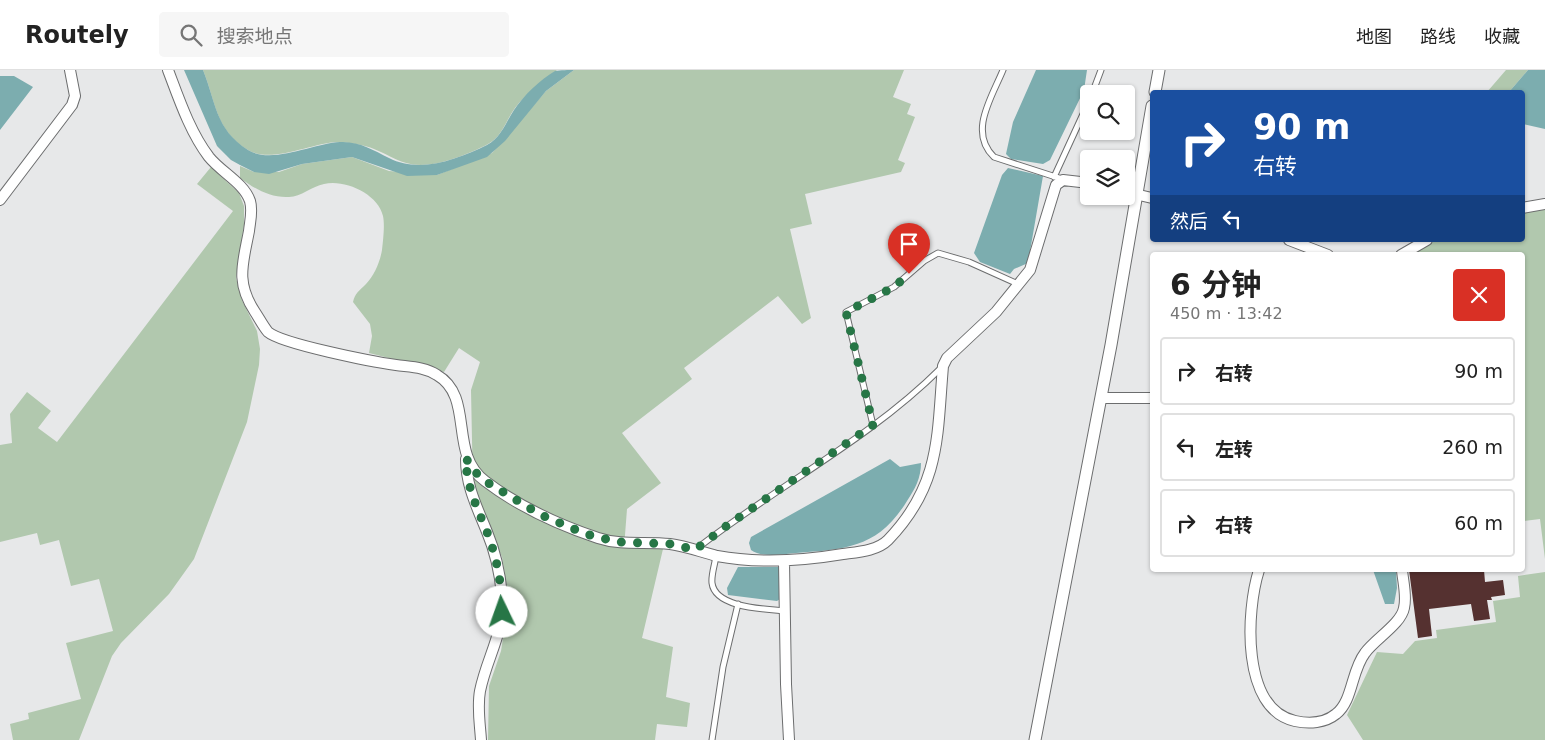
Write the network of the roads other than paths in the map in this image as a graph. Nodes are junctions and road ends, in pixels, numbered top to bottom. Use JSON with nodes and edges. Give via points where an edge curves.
{"nodes":[{"id":1,"x":70,"y":70,"type":"edge"},
{"id":2,"x":168,"y":70,"type":"edge"},
{"id":3,"x":1003,"y":70,"type":"edge"},
{"id":4,"x":1101,"y":70,"type":"edge"},
{"id":5,"x":1159,"y":70,"type":"edge"},
{"id":6,"x":1095,"y":85,"type":"edge"},
{"id":7,"x":1155,"y":90,"type":"edge"},
{"id":8,"x":1150,"y":114,"type":"edge"},
{"id":9,"x":1080,"y":124,"type":"edge"},
{"id":10,"x":1135,"y":176,"type":"edge"},
{"id":11,"x":1059,"y":178,"type":"junction"},
{"id":12,"x":1080,"y":182,"type":"edge"},
{"id":13,"x":1135,"y":194,"type":"edge"},
{"id":14,"x":1150,"y":198,"type":"edge"},
{"id":15,"x":0,"y":200,"type":"edge"},
{"id":16,"x":1545,"y":204,"type":"edge"},
{"id":17,"x":1129,"y":205,"type":"edge"},
{"id":18,"x":1525,"y":207,"type":"edge"},
{"id":19,"x":1294,"y":242,"type":"edge"},
{"id":20,"x":1424,"y":242,"type":"edge"},
{"id":21,"x":1320,"y":252,"type":"edge"},
{"id":22,"x":1407,"y":252,"type":"edge"},
{"id":23,"x":1018,"y":284,"type":"junction"},
{"id":24,"x":943,"y":366,"type":"junction"},
{"id":25,"x":1101,"y":398,"type":"junction"},
{"id":26,"x":1150,"y":398,"type":"edge"},
{"id":27,"x":873,"y":425,"type":"junction"},
{"id":28,"x":466,"y":458,"type":"junction"},
{"id":29,"x":695,"y":550,"type":"junction"},
{"id":30,"x":716,"y":556,"type":"junction"},
{"id":31,"x":784,"y":562,"type":"junction"},
{"id":32,"x":1259,"y":572,"type":"edge"},
{"id":33,"x":1402,"y":572,"type":"edge"},
{"id":34,"x":738,"y":604,"type":"junction"},
{"id":35,"x":785,"y":612,"type":"junction"},
{"id":36,"x":482,"y":740,"type":"edge"},
{"id":37,"x":712,"y":740,"type":"edge"},
{"id":38,"x":789,"y":740,"type":"edge"},
{"id":39,"x":1035,"y":740,"type":"edge"}],
"edges":[{"from":1,"to":15,"type":"street","via":[[75,96],[72,105]]},
{"from":2,"to":28,"type":"street","via":[[182,107],[205,151],[250,200],[252,213],[241,282],[248,302],[267,330],[286,341],[418,368],[442,377],[458,406]]},
{"from":3,"to":11,"type":"lane","via":[[981,123],[982,142],[994,157]]},
{"from":4,"to":6,"type":"lane"},
{"from":5,"to":7,"type":"street"},
{"from":8,"to":10,"type":"street"},
{"from":9,"to":11,"type":"lane"},
{"from":11,"to":12,"type":"street"},
{"from":11,"to":23,"type":"street","via":[[1032,266]]},
{"from":13,"to":14,"type":"street"},
{"from":16,"to":18,"type":"street"},
{"from":17,"to":25,"type":"street"},
{"from":19,"to":21,"type":"street"},
{"from":20,"to":22,"type":"street"},
{"from":23,"to":24,"type":"street","via":[[996,312],[952,350]]},
{"from":23,"to":27,"type":"lane","via":[[969,262],[938,253],[894,287],[846,312]]},
{"from":24,"to":27,"type":"lane"},
{"from":24,"to":31,"type":"street","via":[[935,454],[926,487],[887,542],[870,550]]},
{"from":25,"to":26,"type":"street"},
{"from":25,"to":39,"type":"street"},
{"from":27,"to":29,"type":"lane"},
{"from":28,"to":29,"type":"street","via":[[485,481],[541,515],[600,539],[672,544]]},
{"from":28,"to":36,"type":"street","via":[[468,483],[493,550],[502,595],[498,641],[479,701]]},
{"from":29,"to":30,"type":"street"},
{"from":30,"to":31,"type":"street"},
{"from":30,"to":34,"type":"lane","via":[[714,590],[719,597]]},
{"from":31,"to":35,"type":"street"},
{"from":32,"to":33,"type":"street","via":[[1250,623],[1250,644],[1261,693],[1270,708],[1279,715],[1294,721],[1314,722],[1334,716],[1342,709],[1363,655],[1399,621],[1405,601]]},
{"from":34,"to":35,"type":"lane"},
{"from":34,"to":37,"type":"lane","via":[[723,667]]},
{"from":35,"to":38,"type":"street"}]}
